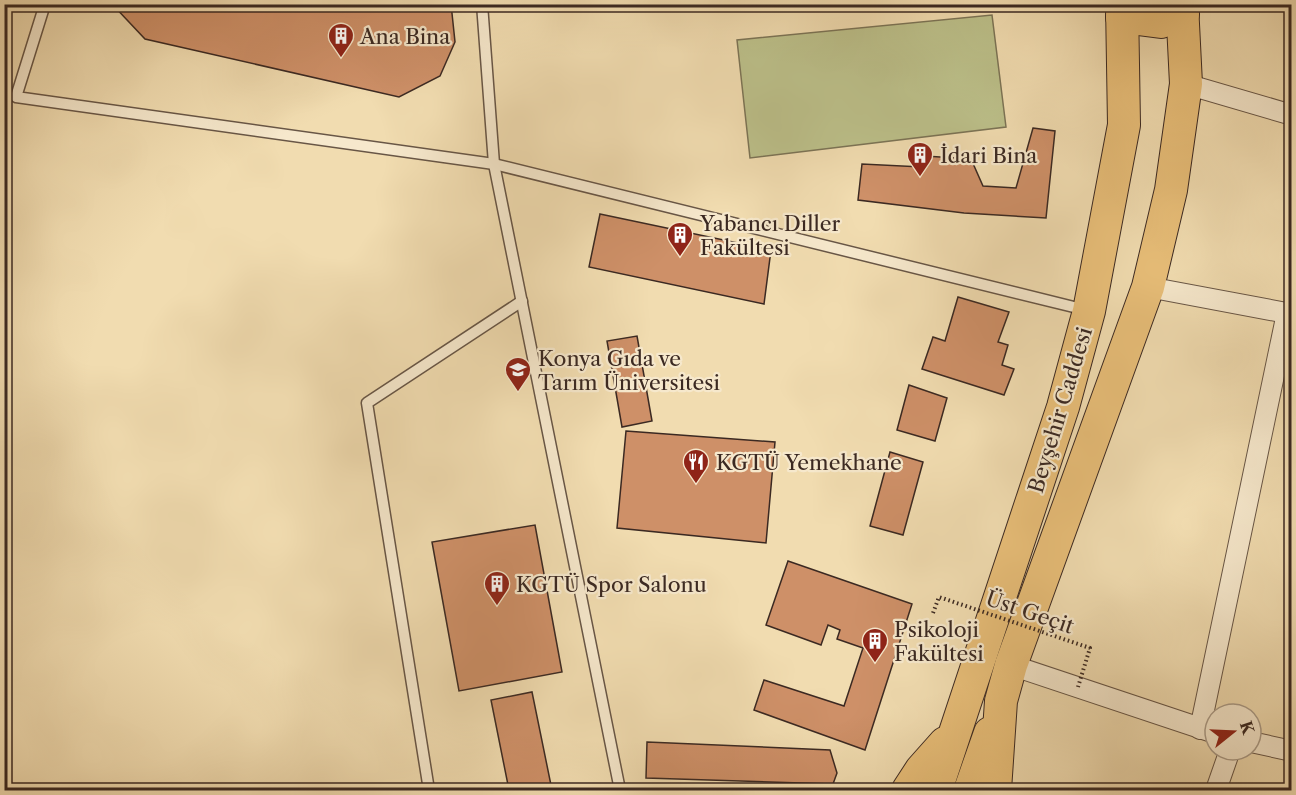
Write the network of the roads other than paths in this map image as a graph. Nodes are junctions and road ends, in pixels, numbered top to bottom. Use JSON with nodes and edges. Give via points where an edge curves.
{"nodes":[{"id":1,"x":45,"y":4,"type":"edge"},
{"id":2,"x":482,"y":4,"type":"edge"},
{"id":3,"x":1182,"y":9,"type":"edge"},
{"id":4,"x":1122,"y":10,"type":"edge"},
{"id":5,"x":1186,"y":84,"type":"junction"},
{"id":6,"x":1292,"y":115,"type":"edge"},
{"id":7,"x":494,"y":164,"type":"junction"},
{"id":8,"x":1148,"y":287,"type":"junction"},
{"id":9,"x":522,"y":301,"type":"junction"},
{"id":10,"x":1089,"y":311,"type":"junction"},
{"id":11,"x":1289,"y":313,"type":"edge"},
{"id":12,"x":1011,"y":665,"type":"junction"},
{"id":13,"x":1001,"y":701,"type":"junction"},
{"id":14,"x":1214,"y":702,"type":"edge"},
{"id":15,"x":1203,"y":729,"type":"edge"},
{"id":16,"x":956,"y":735,"type":"junction"},
{"id":17,"x":1263,"y":745,"type":"edge"},
{"id":18,"x":1292,"y":751,"type":"edge"},
{"id":19,"x":1226,"y":762,"type":"edge"},
{"id":20,"x":429,"y":790,"type":"edge"},
{"id":21,"x":620,"y":790,"type":"edge"},
{"id":22,"x":908,"y":790,"type":"edge"},
{"id":23,"x":936,"y":790,"type":"edge"},
{"id":24,"x":970,"y":790,"type":"edge"},
{"id":25,"x":995,"y":790,"type":"edge"},
{"id":26,"x":1216,"y":790,"type":"edge"}],
"edges":[{"from":1,"to":7,"type":"lane","via":[[16,97]]},
{"from":2,"to":7,"type":"lane"},
{"from":3,"to":4,"type":"main road","via":[[1161,22]]},
{"from":3,"to":5,"type":"main road"},
{"from":4,"to":10,"type":"main road","name":"Beyşehir Caddesi","via":[[1124,125]]},
{"from":5,"to":6,"type":"street"},
{"from":5,"to":8,"type":"main road","via":[[1171,190]]},
{"from":7,"to":9,"type":"lane"},
{"from":7,"to":10,"type":"lane"},
{"from":8,"to":11,"type":"street"},
{"from":8,"to":12,"type":"main road"},
{"from":9,"to":20,"type":"lane","via":[[367,403]]},
{"from":9,"to":21,"type":"lane"},
{"from":10,"to":16,"type":"main road","name":"Beyşehir Caddesi","via":[[1063,407]]},
{"from":11,"to":14,"type":"street"},
{"from":12,"to":13,"type":"main road"},
{"from":12,"to":15,"type":"street"},
{"from":13,"to":24,"type":"main road"},
{"from":13,"to":25,"type":"main road"},
{"from":16,"to":22,"type":"main road","via":[[937,749]]},
{"from":16,"to":23,"type":"main road","name":"Beyşehir Caddesi"},
{"from":17,"to":18,"type":"street"},
{"from":19,"to":26,"type":"street"}]}
